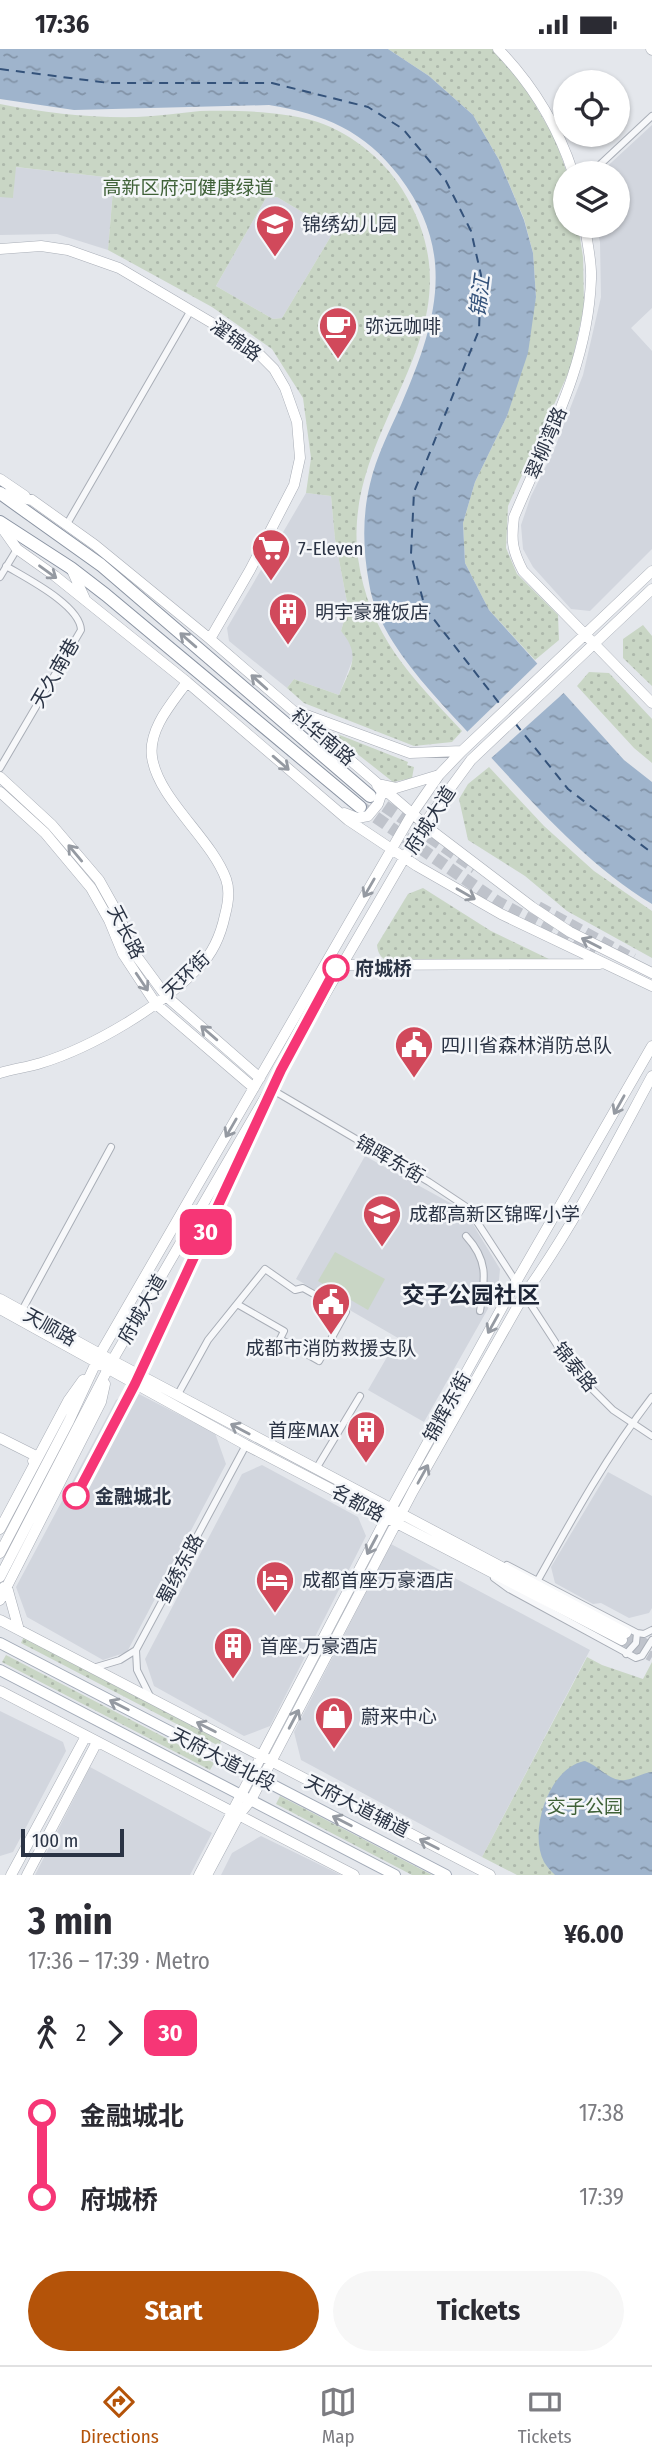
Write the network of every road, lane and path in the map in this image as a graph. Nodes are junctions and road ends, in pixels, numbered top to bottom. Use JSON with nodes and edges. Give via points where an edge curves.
{"nodes":[{"id":1,"x":498,"y":49,"type":"edge"},
{"id":2,"x":652,"y":116,"type":"edge"},
{"id":3,"x":569,"y":161,"type":"edge"},
{"id":4,"x":603,"y":161,"type":"edge"},
{"id":5,"x":587,"y":238,"type":"edge"},
{"id":6,"x":0,"y":249,"type":"edge"},
{"id":7,"x":191,"y":310,"type":"junction"},
{"id":8,"x":0,"y":479,"type":"edge"},
{"id":9,"x":1,"y":493,"type":"edge"},
{"id":10,"x":32,"y":500,"type":"junction"},
{"id":11,"x":0,"y":524,"type":"edge"},
{"id":12,"x":66,"y":524,"type":"junction"},
{"id":13,"x":0,"y":538,"type":"edge"},
{"id":14,"x":17,"y":549,"type":"junction"},
{"id":15,"x":101,"y":565,"type":"junction"},
{"id":16,"x":6,"y":566,"type":"junction"},
{"id":17,"x":71,"y":568,"type":"junction"},
{"id":18,"x":652,"y":571,"type":"edge"},
{"id":19,"x":0,"y":577,"type":"edge"},
{"id":20,"x":143,"y":583,"type":"junction"},
{"id":21,"x":652,"y":589,"type":"edge"},
{"id":22,"x":86,"y":601,"type":"junction"},
{"id":23,"x":585,"y":634,"type":"junction"},
{"id":24,"x":210,"y":639,"type":"junction"},
{"id":25,"x":593,"y":643,"type":"junction"},
{"id":26,"x":187,"y":682,"type":"junction"},
{"id":27,"x":652,"y":703,"type":"edge"},
{"id":28,"x":289,"y":709,"type":"junction"},
{"id":29,"x":462,"y":751,"type":"junction"},
{"id":30,"x":0,"y":768,"type":"edge"},
{"id":31,"x":439,"y":775,"type":"junction"},
{"id":32,"x":0,"y":777,"type":"edge"},
{"id":33,"x":372,"y":778,"type":"junction"},
{"id":34,"x":381,"y":785,"type":"junction"},
{"id":35,"x":0,"y":792,"type":"edge"},
{"id":36,"x":370,"y":796,"type":"tunnel mouth"},
{"id":37,"x":360,"y":807,"type":"tunnel mouth"},
{"id":38,"x":337,"y":810,"type":"junction"},
{"id":39,"x":412,"y":814,"type":"junction"},
{"id":40,"x":424,"y":824,"type":"junction"},
{"id":41,"x":391,"y":849,"type":"junction"},
{"id":42,"x":405,"y":857,"type":"junction"},
{"id":43,"x":603,"y":964,"type":"junction"},
{"id":44,"x":341,"y":965,"type":"junction"},
{"id":45,"x":652,"y":973,"type":"edge"},
{"id":46,"x":652,"y":986,"type":"edge"},
{"id":47,"x":166,"y":996,"type":"junction"},
{"id":48,"x":156,"y":1004,"type":"junction"},
{"id":49,"x":652,"y":1046,"type":"edge"},
{"id":50,"x":0,"y":1073,"type":"edge"},
{"id":51,"x":652,"y":1076,"type":"edge"},
{"id":52,"x":257,"y":1083,"type":"junction"},
{"id":53,"x":271,"y":1089,"type":"junction"},
{"id":54,"x":111,"y":1146,"type":"dead end"},
{"id":55,"x":547,"y":1229,"type":"junction"},
{"id":56,"x":466,"y":1235,"type":"dead end"},
{"id":57,"x":561,"y":1238,"type":"junction"},
{"id":58,"x":516,"y":1282,"type":"junction"},
{"id":59,"x":524,"y":1295,"type":"junction"},
{"id":60,"x":0,"y":1299,"type":"edge"},
{"id":61,"x":237,"y":1304,"type":"junction"},
{"id":62,"x":0,"y":1309,"type":"edge"},
{"id":63,"x":480,"y":1311,"type":"dead end"},
{"id":64,"x":20,"y":1315,"type":"junction"},
{"id":65,"x":97,"y":1358,"type":"junction"},
{"id":66,"x":111,"y":1365,"type":"junction"},
{"id":67,"x":360,"y":1396,"type":"dead end"},
{"id":68,"x":652,"y":1397,"type":"edge"},
{"id":69,"x":175,"y":1400,"type":"junction"},
{"id":70,"x":631,"y":1424,"type":"junction"},
{"id":71,"x":652,"y":1436,"type":"edge"},
{"id":72,"x":0,"y":1438,"type":"edge"},
{"id":73,"x":246,"y":1445,"type":"junction"},
{"id":74,"x":38,"y":1457,"type":"junction"},
{"id":75,"x":316,"y":1469,"type":"junction"},
{"id":76,"x":389,"y":1513,"type":"junction"},
{"id":77,"x":0,"y":1516,"type":"edge"},
{"id":78,"x":399,"y":1518,"type":"junction"},
{"id":79,"x":0,"y":1529,"type":"edge"},
{"id":80,"x":0,"y":1553,"type":"edge"},
{"id":81,"x":475,"y":1558,"type":"junction"},
{"id":82,"x":0,"y":1577,"type":"edge"},
{"id":83,"x":538,"y":1580,"type":"junction"},
{"id":84,"x":4,"y":1588,"type":"edge"},
{"id":85,"x":0,"y":1600,"type":"edge"},
{"id":86,"x":0,"y":1620,"type":"edge"},
{"id":87,"x":19,"y":1630,"type":"junction"},
{"id":88,"x":652,"y":1630,"type":"edge"},
{"id":89,"x":637,"y":1633,"type":"junction"},
{"id":90,"x":624,"y":1636,"type":"tunnel mouth"},
{"id":91,"x":652,"y":1640,"type":"edge"},
{"id":92,"x":0,"y":1643,"type":"edge"},
{"id":93,"x":136,"y":1650,"type":"junction"},
{"id":94,"x":626,"y":1654,"type":"junction"},
{"id":95,"x":93,"y":1668,"type":"junction"},
{"id":96,"x":0,"y":1670,"type":"edge"},
{"id":97,"x":0,"y":1691,"type":"edge"},
{"id":98,"x":152,"y":1699,"type":"junction"},
{"id":99,"x":86,"y":1736,"type":"junction"},
{"id":100,"x":97,"y":1742,"type":"junction"},
{"id":101,"x":261,"y":1756,"type":"junction"},
{"id":102,"x":271,"y":1762,"type":"junction"},
{"id":103,"x":257,"y":1777,"type":"junction"},
{"id":104,"x":240,"y":1795,"type":"junction"},
{"id":105,"x":251,"y":1800,"type":"junction"},
{"id":106,"x":235,"y":1813,"type":"junction"},
{"id":107,"x":11,"y":1875,"type":"edge"},
{"id":108,"x":27,"y":1875,"type":"edge"},
{"id":109,"x":199,"y":1875,"type":"edge"},
{"id":110,"x":207,"y":1875,"type":"edge"},
{"id":111,"x":354,"y":1875,"type":"edge"},
{"id":112,"x":395,"y":1875,"type":"edge"},
{"id":113,"x":446,"y":1875,"type":"edge"},
{"id":114,"x":490,"y":1875,"type":"edge"}],
"edges":[{"from":1,"to":3,"type":"street","via":[[522,74],[563,142]]},
{"from":2,"to":4,"type":"street"},
{"from":5,"to":23,"type":"street","name":"翠柳湾路","via":[[592,276],[588,321],[574,378],[514,517],[511,537],[523,571]]},
{"from":6,"to":7,"type":"street","name":"濯锦路","via":[[41,246],[77,253],[119,268]]},
{"from":7,"to":12,"type":"street"},
{"from":7,"to":24,"type":"street","name":"濯锦路","via":[[251,346],[274,369],[297,422],[300,459],[283,510]]},
{"from":8,"to":10,"type":"street"},
{"from":9,"to":10,"type":"street","name":"科华南路"},
{"from":9,"to":15,"type":"highway","name":"科华南路"},
{"from":10,"to":12,"type":"street","name":"科华南路"},
{"from":11,"to":14,"type":"street","name":"科华南路"},
{"from":11,"to":17,"type":"highway","name":"科华南路"},
{"from":12,"to":20,"type":"street","name":"科华南路"},
{"from":13,"to":14,"type":"street"},
{"from":14,"to":16,"type":"street"},
{"from":14,"to":22,"type":"street","name":"科华南路","one_way":true},
{"from":15,"to":20,"type":"street"},
{"from":36,"to":15,"type":"highway","name":"科华南路","one_way":true},
{"from":16,"to":19,"type":"street"},
{"from":16,"to":30,"type":"street","name":"天久南巷","via":[[62,603],[81,623],[81,630]]},
{"from":17,"to":22,"type":"street"},
{"from":17,"to":37,"type":"highway","name":"科华南路"},
{"from":18,"to":23,"type":"street","name":"府城大道"},
{"from":20,"to":24,"type":"street","name":"科华南路"},
{"from":21,"to":25,"type":"street","name":"府城大道"},
{"from":22,"to":26,"type":"street","name":"科华南路"},
{"from":23,"to":25,"type":"street","name":"翠柳湾路"},
{"from":23,"to":29,"type":"street","name":"府城大道"},
{"from":28,"to":24,"type":"street","name":"科华南路","one_way":true},
{"from":25,"to":27,"type":"street","name":"翠柳湾路"},
{"from":25,"to":40,"type":"street","name":"府城大道","via":[[471,760]]},
{"from":26,"to":38,"type":"street","name":"科华南路","one_way":true},
{"from":26,"to":47,"type":"street","name":"天环街","via":[[153,736],[151,755],[156,773],[222,870],[228,883],[228,905],[214,948]]},
{"from":28,"to":29,"type":"street","via":[[410,753]]},
{"from":28,"to":33,"type":"street","name":"科华南路"},
{"from":29,"to":31,"type":"street","name":"府城大道"},
{"from":31,"to":34,"type":"street","via":[[396,788]]},
{"from":31,"to":39,"type":"street","name":"府城大道"},
{"from":47,"to":32,"type":"street","name":"天长路","one_way":true,"via":[[135,954],[99,880],[52,825]]},
{"from":33,"to":34,"type":"street","name":"科华南路"},
{"from":33,"to":38,"type":"street","via":[[382,792],[368,816],[357,818]]},
{"from":34,"to":39,"type":"street","name":"科华南路"},
{"from":35,"to":48,"type":"street","name":"天长路","one_way":true,"via":[[45,833],[91,888],[123,954]]},
{"from":38,"to":41,"type":"street","name":"科华南路"},
{"from":39,"to":40,"type":"street","name":"科华南路"},
{"from":39,"to":41,"type":"street","name":"府城大道"},
{"from":40,"to":42,"type":"street","name":"府城大道"},
{"from":45,"to":40,"type":"street","name":"科华南路","one_way":true,"via":[[570,932]]},
{"from":41,"to":42,"type":"street","name":"科华南路"},
{"from":41,"to":52,"type":"street","name":"府城大道","one_way":true},
{"from":42,"to":43,"type":"street","name":"科华南路","one_way":true,"via":[[501,914]]},
{"from":42,"to":44,"type":"street","name":"府城大道"},
{"from":43,"to":44,"type":"street"},
{"from":43,"to":46,"type":"street","name":"科华南路"},
{"from":44,"to":53,"type":"street","name":"府城大道"},
{"from":47,"to":48,"type":"street","name":"天环街"},
{"from":52,"to":47,"type":"street","name":"天长路","one_way":true},
{"from":48,"to":50,"type":"street","name":"天环街","via":[[102,1036],[43,1062]]},
{"from":48,"to":52,"type":"street","name":"天长路"},
{"from":49,"to":55,"type":"street","name":"锦辉东街","one_way":true},
{"from":51,"to":57,"type":"street","name":"锦辉东街"},
{"from":52,"to":65,"type":"street","name":"府城大道","one_way":true},
{"from":53,"to":58,"type":"street","name":"锦晖东街","via":[[468,1208]]},
{"from":53,"to":66,"type":"street","name":"府城大道"},
{"from":54,"to":64,"type":"street"},
{"from":55,"to":57,"type":"street","via":[[553,1238]]},
{"from":55,"to":58,"type":"street","name":"锦辉东街"},
{"from":56,"to":63,"type":"street","via":[[478,1249],[485,1278]]},
{"from":57,"to":59,"type":"street","name":"锦辉东街"},
{"from":58,"to":59,"type":"street","name":"锦泰路"},
{"from":58,"to":76,"type":"street","name":"锦辉东街","one_way":true},
{"from":59,"to":70,"type":"street","name":"锦泰路","via":[[574,1371]]},
{"from":78,"to":59,"type":"street","name":"锦辉东街","one_way":true},
{"from":60,"to":64,"type":"street","name":"天顺路"},
{"from":61,"to":61,"type":"street","via":[[265,1269],[295,1290],[303,1288],[346,1312],[319,1361],[280,1339],[284,1331]]},
{"from":61,"to":69,"type":"street","via":[[208,1340]]},
{"from":62,"to":64,"type":"street","name":"天顺路"},
{"from":64,"to":65,"type":"street","name":"天顺路"},
{"from":65,"to":66,"type":"street","name":"名都路"},
{"from":65,"to":74,"type":"street"},
{"from":65,"to":80,"type":"street","name":"府城大道"},
{"from":66,"to":69,"type":"street","name":"名都路"},
{"from":66,"to":82,"type":"street","name":"府城大道"},
{"from":66,"to":84,"type":"street","via":[[101,1402]]},
{"from":67,"to":75,"type":"street"},
{"from":68,"to":70,"type":"street"},
{"from":69,"to":73,"type":"street","name":"名都路"},
{"from":75,"to":69,"type":"street","one_way":true},
{"from":70,"to":71,"type":"street","name":"锦泰路"},
{"from":70,"to":83,"type":"street"},
{"from":72,"to":74,"type":"street"},
{"from":73,"to":76,"type":"street","name":"名都路"},
{"from":73,"to":93,"type":"street","name":"蜀绣东路"},
{"from":74,"to":77,"type":"street","via":[[26,1465]]},
{"from":74,"to":79,"type":"street"},
{"from":75,"to":76,"type":"street"},
{"from":76,"to":78,"type":"street","name":"名都路"},
{"from":76,"to":101,"type":"street","name":"锦辉东街","one_way":true},
{"from":78,"to":81,"type":"street","name":"名都路"},
{"from":102,"to":78,"type":"street","name":"锦辉东街","one_way":true},
{"from":81,"to":83,"type":"street"},
{"from":81,"to":90,"type":"street","name":"名都路"},
{"from":81,"to":94,"type":"street","via":[[509,1589]]},
{"from":83,"to":89,"type":"street"},
{"from":84,"to":85,"type":"street"},
{"from":84,"to":87,"type":"street"},
{"from":86,"to":87,"type":"street","name":"天府大道辅道"},
{"from":87,"to":95,"type":"street","name":"天府大道辅道"},
{"from":88,"to":89,"type":"street"},
{"from":89,"to":94,"type":"street","via":[[636,1643]]},
{"from":91,"to":94,"type":"street","via":[[642,1656]]},
{"from":103,"to":92,"type":"main road","name":"天府大道北段","one_way":true},
{"from":93,"to":95,"type":"street"},
{"from":93,"to":98,"type":"street","via":[[137,1670]]},
{"from":95,"to":98,"type":"street","name":"天府大道辅道"},
{"from":96,"to":104,"type":"main road","name":"天府大道北段"},
{"from":97,"to":99,"type":"street"},
{"from":101,"to":98,"type":"street","name":"天府大道辅道","one_way":true},
{"from":99,"to":100,"type":"street"},
{"from":99,"to":107,"type":"street"},
{"from":100,"to":106,"type":"street"},
{"from":100,"to":108,"type":"street"},
{"from":101,"to":102,"type":"street","name":"天府大道辅道"},
{"from":101,"to":103,"type":"street","name":"锦辉东街"},
{"from":102,"to":103,"type":"street","name":"锦辉东街"},
{"from":114,"to":102,"type":"street","name":"天府大道辅道","one_way":true},
{"from":103,"to":104,"type":"street"},
{"from":103,"to":105,"type":"street"},
{"from":113,"to":103,"type":"main road","name":"天府大道北段","one_way":true},
{"from":104,"to":105,"type":"main road","name":"天府大道北段"},
{"from":104,"to":106,"type":"street"},
{"from":105,"to":106,"type":"street"},
{"from":105,"to":112,"type":"main road","name":"天府大道北段"},
{"from":106,"to":109,"type":"street"},
{"from":106,"to":110,"type":"street"},
{"from":106,"to":111,"type":"street"}]}
